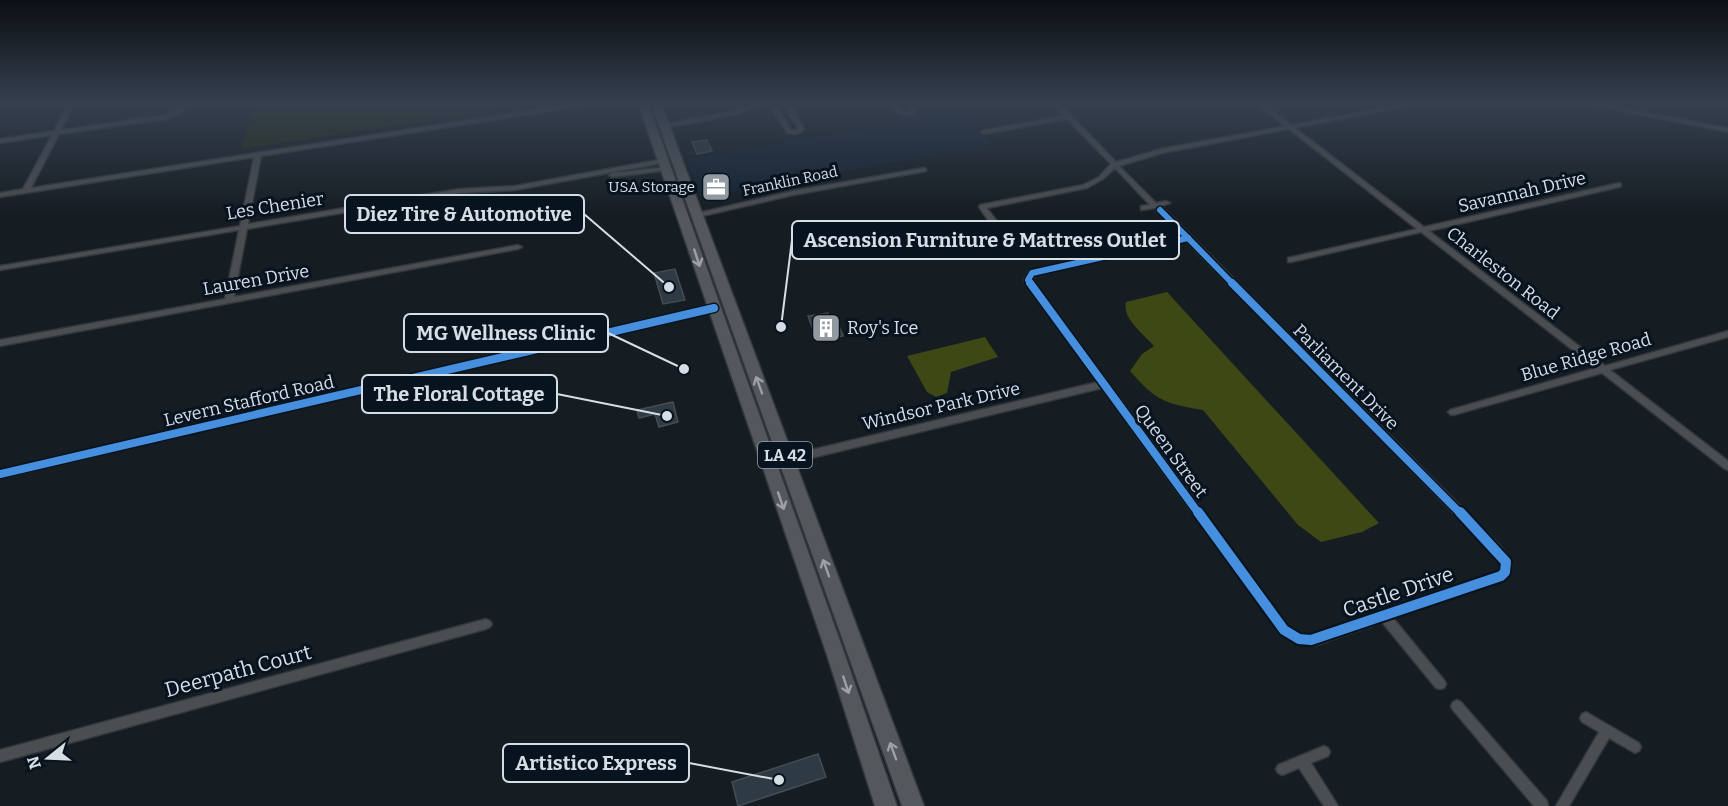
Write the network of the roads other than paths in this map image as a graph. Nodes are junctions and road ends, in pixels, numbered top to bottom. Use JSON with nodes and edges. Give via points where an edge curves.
{"nodes":[{"id":1,"x":54,"y":141,"type":"edge"},
{"id":2,"x":345,"y":141,"type":"edge"},
{"id":3,"x":656,"y":141,"type":"edge"},
{"id":4,"x":670,"y":141,"type":"edge"},
{"id":5,"x":1091,"y":141,"type":"edge"},
{"id":6,"x":1217,"y":141,"type":"edge"},
{"id":7,"x":1308,"y":141,"type":"edge"},
{"id":8,"x":258,"y":154,"type":"junction"},
{"id":9,"x":665,"y":165,"type":"junction"},
{"id":10,"x":1114,"y":165,"type":"junction"},
{"id":11,"x":924,"y":171,"type":"dead end"},
{"id":12,"x":1619,"y":185,"type":"dead end"},
{"id":13,"x":678,"y":188,"type":"junction"},
{"id":14,"x":26,"y":191,"type":"junction"},
{"id":15,"x":0,"y":195,"type":"edge"},
{"id":16,"x":1160,"y":206,"type":"junction"},
{"id":17,"x":1144,"y":208,"type":"dead end"},
{"id":18,"x":698,"y":215,"type":"junction"},
{"id":19,"x":243,"y":227,"type":"junction"},
{"id":20,"x":1422,"y":229,"type":"junction"},
{"id":21,"x":704,"y":232,"type":"junction"},
{"id":22,"x":1002,"y":234,"type":"dead end"},
{"id":23,"x":1188,"y":238,"type":"junction"},
{"id":24,"x":518,"y":247,"type":"dead end"},
{"id":25,"x":1291,"y":260,"type":"dead end"},
{"id":26,"x":0,"y":268,"type":"edge"},
{"id":27,"x":229,"y":300,"type":"junction"},
{"id":28,"x":714,"y":308,"type":"junction"},
{"id":29,"x":1728,"y":334,"type":"edge"},
{"id":30,"x":742,"y":339,"type":"junction"},
{"id":31,"x":0,"y":343,"type":"edge"},
{"id":32,"x":1604,"y":370,"type":"junction"},
{"id":33,"x":1104,"y":384,"type":"junction"},
{"id":34,"x":745,"y":394,"type":"junction"},
{"id":35,"x":1453,"y":412,"type":"dead end"},
{"id":36,"x":778,"y":436,"type":"junction"},
{"id":37,"x":786,"y":460,"type":"junction"},
{"id":38,"x":1728,"y":466,"type":"edge"},
{"id":39,"x":0,"y":474,"type":"edge"},
{"id":40,"x":1508,"y":567,"type":"joint"},
{"id":41,"x":1384,"y":616,"type":"junction"},
{"id":42,"x":486,"y":624,"type":"dead end"},
{"id":43,"x":1295,"y":639,"type":"joint"},
{"id":44,"x":1440,"y":684,"type":"dead end"},
{"id":45,"x":1457,"y":706,"type":"dead end"},
{"id":46,"x":1586,"y":718,"type":"dead end"},
{"id":47,"x":1607,"y":730,"type":"junction"},
{"id":48,"x":1635,"y":747,"type":"dead end"},
{"id":49,"x":1324,"y":753,"type":"dead end"},
{"id":50,"x":0,"y":756,"type":"edge"},
{"id":51,"x":1302,"y":761,"type":"junction"},
{"id":52,"x":1282,"y":769,"type":"dead end"},
{"id":53,"x":886,"y":806,"type":"edge"},
{"id":54,"x":913,"y":806,"type":"edge"},
{"id":55,"x":1332,"y":806,"type":"edge"},
{"id":56,"x":1542,"y":806,"type":"edge"},
{"id":57,"x":1562,"y":806,"type":"edge"}],
"edges":[{"from":1,"to":14,"type":"street"},
{"from":2,"to":8,"type":"street"},
{"from":3,"to":9,"type":"main road","number":"LA 42"},
{"from":4,"to":18,"type":"main road","number":"LA 42"},
{"from":5,"to":10,"type":"street","name":"Parliament Drive"},
{"from":6,"to":10,"type":"street"},
{"from":7,"to":20,"type":"street","name":"Charleston Road"},
{"from":8,"to":14,"type":"street"},
{"from":8,"to":19,"type":"street"},
{"from":9,"to":13,"type":"main road","number":"LA 42"},
{"from":9,"to":19,"type":"street","name":"Les Chenier","via":[[625,175],[592,175],[515,188],[460,191]]},
{"from":10,"to":16,"type":"street","name":"Parliament Drive"},
{"from":10,"to":22,"type":"street","via":[[1085,187],[983,207]]},
{"from":11,"to":18,"type":"street","name":"Franklin Road","via":[[759,200]]},
{"from":12,"to":20,"type":"street","name":"Savannah Drive"},
{"from":13,"to":21,"type":"main road","via":[[693,220]]},
{"from":13,"to":28,"type":"main road","number":"LA 42","one_way":true},
{"from":14,"to":15,"type":"street"},
{"from":16,"to":17,"type":"street"},
{"from":16,"to":23,"type":"street","name":"Parliament Drive"},
{"from":18,"to":21,"type":"main road","number":"LA 42"},
{"from":19,"to":26,"type":"street","name":"Les Chenier"},
{"from":19,"to":27,"type":"street"},
{"from":20,"to":25,"type":"street","name":"Savannah Drive"},
{"from":20,"to":32,"type":"street","name":"Charleston Road"},
{"from":21,"to":30,"type":"main road","number":"LA 42"},
{"from":23,"to":33,"type":"street","name":"Queen Street","via":[[1029,277],[1030,284]]},
{"from":23,"to":40,"type":"street","name":"Parliament Drive","via":[[1496,549]]},
{"from":24,"to":27,"type":"street","name":"Lauren Drive"},
{"from":27,"to":31,"type":"street","name":"Lauren Drive"},
{"from":28,"to":30,"type":"main road","via":[[722,310],[731,331]]},
{"from":28,"to":34,"type":"main road","number":"LA 42"},
{"from":28,"to":39,"type":"street","name":"Levern Stafford Road"},
{"from":29,"to":32,"type":"street","name":"Blue Ridge Road"},
{"from":36,"to":30,"type":"main road","number":"LA 42","one_way":true},
{"from":32,"to":35,"type":"street","name":"Blue Ridge Road"},
{"from":32,"to":38,"type":"street","name":"Charleston Road"},
{"from":33,"to":37,"type":"street","name":"Windsor Park Drive"},
{"from":33,"to":43,"type":"street","name":"Queen Street","via":[[1277,620]]},
{"from":34,"to":36,"type":"main road","via":[[757,408],[762,425]]},
{"from":34,"to":53,"type":"main road","number":"LA 42","one_way":true},
{"from":36,"to":37,"type":"main road","number":"LA 42"},
{"from":54,"to":37,"type":"main road","number":"LA 42","one_way":true},
{"from":40,"to":41,"type":"street","name":"Castle Drive","via":[[1501,576]]},
{"from":41,"to":43,"type":"street","name":"Castle Drive","via":[[1316,640]]},
{"from":41,"to":44,"type":"street"},
{"from":42,"to":50,"type":"street","name":"Deerpath Court"},
{"from":45,"to":56,"type":"street"},
{"from":46,"to":47,"type":"street"},
{"from":47,"to":48,"type":"street"},
{"from":47,"to":57,"type":"street"},
{"from":49,"to":51,"type":"street"},
{"from":51,"to":52,"type":"street"},
{"from":51,"to":55,"type":"street"}]}
